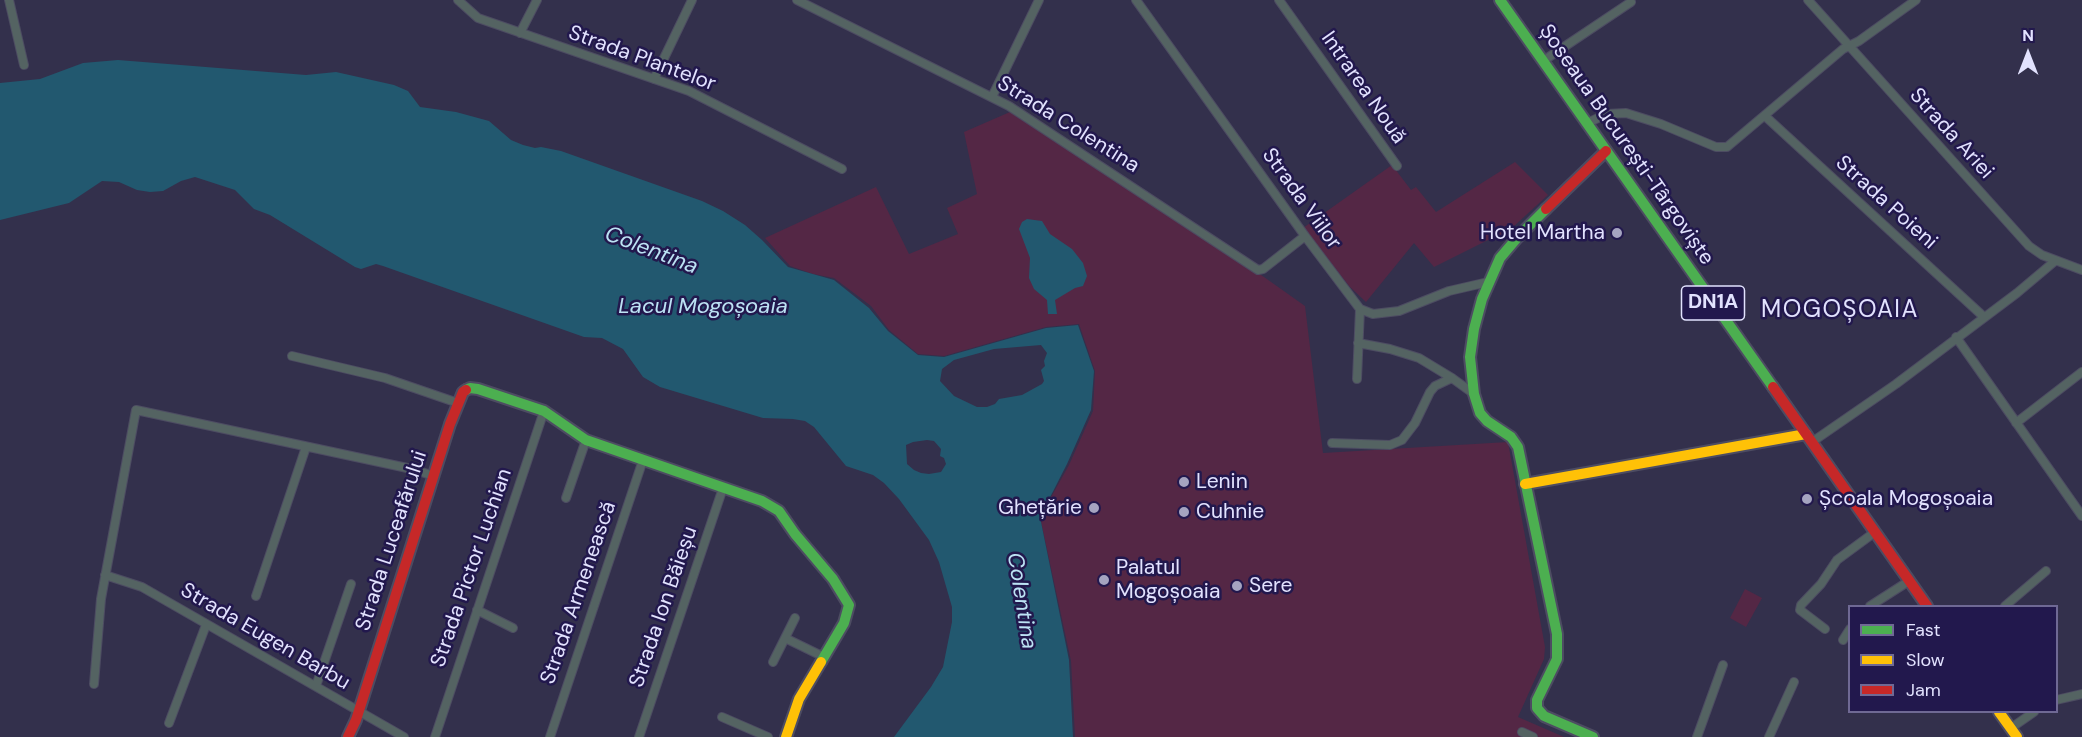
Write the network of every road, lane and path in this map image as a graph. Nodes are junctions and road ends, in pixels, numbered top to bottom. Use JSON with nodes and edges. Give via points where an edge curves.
{"nodes":[{"id":1,"x":9,"y":0,"type":"edge"},
{"id":2,"x":537,"y":0,"type":"edge"},
{"id":3,"x":692,"y":0,"type":"edge"},
{"id":4,"x":797,"y":0,"type":"edge"},
{"id":5,"x":1039,"y":0,"type":"edge"},
{"id":6,"x":1136,"y":0,"type":"edge"},
{"id":7,"x":1279,"y":0,"type":"edge"},
{"id":8,"x":1500,"y":0,"type":"edge"},
{"id":9,"x":1808,"y":0,"type":"edge"},
{"id":10,"x":1916,"y":0,"type":"edge"},
{"id":11,"x":461,"y":1,"type":"edge"},
{"id":12,"x":1631,"y":2,"type":"dead end"},
{"id":13,"x":520,"y":33,"type":"junction"},
{"id":14,"x":1848,"y":47,"type":"junction"},
{"id":15,"x":1544,"y":61,"type":"junction"},
{"id":16,"x":24,"y":65,"type":"dead end"},
{"id":17,"x":654,"y":79,"type":"junction"},
{"id":18,"x":992,"y":97,"type":"junction"},
{"id":19,"x":1765,"y":116,"type":"junction"},
{"id":20,"x":1587,"y":123,"type":"junction"},
{"id":21,"x":1606,"y":151,"type":"junction"},
{"id":22,"x":1397,"y":166,"type":"dead end"},
{"id":23,"x":842,"y":169,"type":"dead end"},
{"id":24,"x":1305,"y":236,"type":"junction"},
{"id":25,"x":2055,"y":261,"type":"junction"},
{"id":26,"x":2082,"y":270,"type":"edge"},
{"id":27,"x":1488,"y":282,"type":"junction"},
{"id":28,"x":1360,"y":309,"type":"junction"},
{"id":29,"x":1984,"y":316,"type":"junction"},
{"id":30,"x":1956,"y":338,"type":"junction"},
{"id":31,"x":1358,"y":343,"type":"junction"},
{"id":32,"x":292,"y":356,"type":"dead end"},
{"id":33,"x":2082,"y":372,"type":"edge"},
{"id":34,"x":1452,"y":378,"type":"junction"},
{"id":35,"x":1356,"y":379,"type":"dead end"},
{"id":36,"x":1474,"y":394,"type":"junction"},
{"id":37,"x":458,"y":403,"type":"junction"},
{"id":38,"x":544,"y":411,"type":"junction"},
{"id":39,"x":2016,"y":423,"type":"junction"},
{"id":40,"x":1809,"y":438,"type":"junction"},
{"id":41,"x":586,"y":440,"type":"junction"},
{"id":42,"x":1332,"y":443,"type":"dead end"},
{"id":43,"x":306,"y":447,"type":"junction"},
{"id":44,"x":643,"y":460,"type":"junction"},
{"id":45,"x":434,"y":476,"type":"junction"},
{"id":46,"x":1525,"y":484,"type":"junction"},
{"id":47,"x":723,"y":488,"type":"junction"},
{"id":48,"x":566,"y":498,"type":"dead end"},
{"id":49,"x":2082,"y":516,"type":"edge"},
{"id":50,"x":1875,"y":532,"type":"junction"},
{"id":51,"x":2046,"y":571,"type":"dead end"},
{"id":52,"x":105,"y":574,"type":"junction"},
{"id":53,"x":1909,"y":581,"type":"junction"},
{"id":54,"x":351,"y":585,"type":"dead end"},
{"id":55,"x":256,"y":596,"type":"dead end"},
{"id":56,"x":1872,"y":605,"type":"edge"},
{"id":57,"x":1926,"y":605,"type":"edge"},
{"id":58,"x":2006,"y":605,"type":"edge"},
{"id":59,"x":477,"y":610,"type":"junction"},
{"id":60,"x":795,"y":618,"type":"dead end"},
{"id":61,"x":206,"y":625,"type":"junction"},
{"id":62,"x":513,"y":628,"type":"dead end"},
{"id":63,"x":1825,"y":629,"type":"dead end"},
{"id":64,"x":1848,"y":632,"type":"edge"},
{"id":65,"x":785,"y":638,"type":"junction"},
{"id":66,"x":1843,"y":640,"type":"dead end"},
{"id":67,"x":824,"y":657,"type":"junction"},
{"id":68,"x":773,"y":662,"type":"dead end"},
{"id":69,"x":1723,"y":665,"type":"dead end"},
{"id":70,"x":1794,"y":682,"type":"dead end"},
{"id":71,"x":94,"y":684,"type":"dead end"},
{"id":72,"x":316,"y":686,"type":"junction"},
{"id":73,"x":2082,"y":694,"type":"edge"},
{"id":74,"x":2058,"y":700,"type":"edge"},
{"id":75,"x":358,"y":710,"type":"junction"},
{"id":76,"x":2000,"y":713,"type":"edge"},
{"id":77,"x":2032,"y":713,"type":"edge"},
{"id":78,"x":722,"y":717,"type":"dead end"},
{"id":79,"x":169,"y":723,"type":"dead end"},
{"id":80,"x":1522,"y":732,"type":"dead end"},
{"id":81,"x":2014,"y":733,"type":"edge"},
{"id":82,"x":348,"y":737,"type":"edge"},
{"id":83,"x":404,"y":737,"type":"edge"},
{"id":84,"x":435,"y":737,"type":"edge"},
{"id":85,"x":550,"y":737,"type":"edge"},
{"id":86,"x":639,"y":737,"type":"edge"},
{"id":87,"x":768,"y":737,"type":"edge"},
{"id":88,"x":786,"y":737,"type":"edge"},
{"id":89,"x":1533,"y":737,"type":"edge"},
{"id":90,"x":1593,"y":737,"type":"edge"},
{"id":91,"x":1697,"y":737,"type":"edge"},
{"id":92,"x":1769,"y":737,"type":"edge"}],
"edges":[{"from":1,"to":16,"type":"street"},
{"from":2,"to":13,"type":"street"},
{"from":3,"to":17,"type":"street"},
{"from":4,"to":18,"type":"street","name":"Strada Colentina"},
{"from":5,"to":18,"type":"street"},
{"from":6,"to":24,"type":"street","name":"Strada Viilor"},
{"from":7,"to":22,"type":"street","name":"Intrarea Nouă"},
{"from":8,"to":15,"type":"street","name":"Șoseaua București-Târgoviște","number":"DN1A"},
{"from":9,"to":14,"type":"street","name":"Strada Ariei"},
{"from":10,"to":14,"type":"street"},
{"from":11,"to":13,"type":"street","name":"Strada Plantelor","via":[[478,18]]},
{"from":12,"to":15,"type":"street"},
{"from":13,"to":17,"type":"street","name":"Strada Plantelor"},
{"from":14,"to":19,"type":"street"},
{"from":14,"to":25,"type":"street","name":"Strada Ariei","via":[[2029,246]]},
{"from":15,"to":20,"type":"street","name":"Șoseaua București-Târgoviște","number":"DN1A"},
{"from":17,"to":23,"type":"street","name":"Strada Plantelor","via":[[688,91]]},
{"from":18,"to":24,"type":"street","name":"Strada Colentina","via":[[1258,270]]},
{"from":19,"to":20,"type":"street","via":[[1731,144],[1719,148],[1626,113],[1606,114]]},
{"from":19,"to":29,"type":"street","name":"Strada Poieni"},
{"from":20,"to":21,"type":"street","name":"Șoseaua București-Târgoviște","number":"DN1A"},
{"from":21,"to":27,"type":"street","via":[[1508,247]]},
{"from":21,"to":40,"type":"street","name":"Șoseaua București-Târgoviște","number":"DN1A"},
{"from":24,"to":28,"type":"street","name":"Strada Viilor"},
{"from":25,"to":26,"type":"street","name":"Strada Ariei"},
{"from":25,"to":29,"type":"street"},
{"from":27,"to":28,"type":"street","via":[[1449,291],[1399,311],[1373,314]]},
{"from":27,"to":36,"type":"street","via":[[1471,350]]},
{"from":28,"to":31,"type":"street"},
{"from":29,"to":30,"type":"street"},
{"from":30,"to":39,"type":"street"},
{"from":30,"to":40,"type":"street","via":[[1886,390]]},
{"from":31,"to":34,"type":"street","via":[[1405,353]]},
{"from":31,"to":35,"type":"street"},
{"from":32,"to":37,"type":"street","via":[[385,378]]},
{"from":33,"to":39,"type":"street"},
{"from":34,"to":36,"type":"street"},
{"from":34,"to":42,"type":"street","via":[[1430,392],[1402,440],[1390,445]]},
{"from":36,"to":46,"type":"street","via":[[1484,419],[1515,442]]},
{"from":37,"to":38,"type":"street","name":"Strada Luceafărului","via":[[470,388]]},
{"from":37,"to":45,"type":"street","name":"Strada Luceafărului"},
{"from":38,"to":41,"type":"street"},
{"from":38,"to":59,"type":"street","name":"Strada Pictor Luchian"},
{"from":39,"to":49,"type":"street"},
{"from":40,"to":46,"type":"street"},
{"from":40,"to":50,"type":"street","name":"Șoseaua București-Târgoviște","number":"DN1A"},
{"from":41,"to":44,"type":"street"},
{"from":41,"to":48,"type":"street"},
{"from":43,"to":45,"type":"street"},
{"from":43,"to":52,"type":"street","via":[[136,410]]},
{"from":43,"to":55,"type":"street"},
{"from":44,"to":47,"type":"street"},
{"from":44,"to":85,"type":"street","name":"Strada Armenească"},
{"from":45,"to":75,"type":"street","name":"Strada Luceafărului"},
{"from":46,"to":90,"type":"street","via":[[1558,644],[1557,659],[1537,700],[1537,708],[1544,716]]},
{"from":47,"to":67,"type":"street","via":[[774,506],[845,597],[849,605],[847,615]]},
{"from":47,"to":86,"type":"street","name":"Strada Ion Băieșu"},
{"from":50,"to":53,"type":"street","name":"Șoseaua București-Târgoviște","number":"DN1A"},
{"from":50,"to":63,"type":"street","via":[[1837,560],[1801,604],[1800,610]]},
{"from":51,"to":58,"type":"street"},
{"from":52,"to":61,"type":"street","name":"Strada Eugen Barbu","via":[[142,587]]},
{"from":52,"to":71,"type":"street"},
{"from":53,"to":56,"type":"street"},
{"from":53,"to":57,"type":"street","name":"Șoseaua București-Târgoviște","number":"DN1A"},
{"from":54,"to":72,"type":"street"},
{"from":59,"to":62,"type":"street"},
{"from":59,"to":84,"type":"street","name":"Strada Pictor Luchian"},
{"from":60,"to":65,"type":"street"},
{"from":61,"to":72,"type":"street","name":"Strada Eugen Barbu"},
{"from":61,"to":79,"type":"street"},
{"from":64,"to":66,"type":"street"},
{"from":65,"to":67,"type":"street"},
{"from":65,"to":68,"type":"street"},
{"from":67,"to":88,"type":"street","via":[[799,699]]},
{"from":69,"to":91,"type":"street"},
{"from":70,"to":92,"type":"street"},
{"from":72,"to":75,"type":"street","name":"Strada Eugen Barbu"},
{"from":73,"to":74,"type":"street"},
{"from":75,"to":82,"type":"street","name":"Strada Luceafărului"},
{"from":75,"to":83,"type":"street","name":"Strada Eugen Barbu"},
{"from":76,"to":81,"type":"street"},
{"from":77,"to":81,"type":"street"},
{"from":78,"to":87,"type":"street"},
{"from":80,"to":89,"type":"street"}]}
